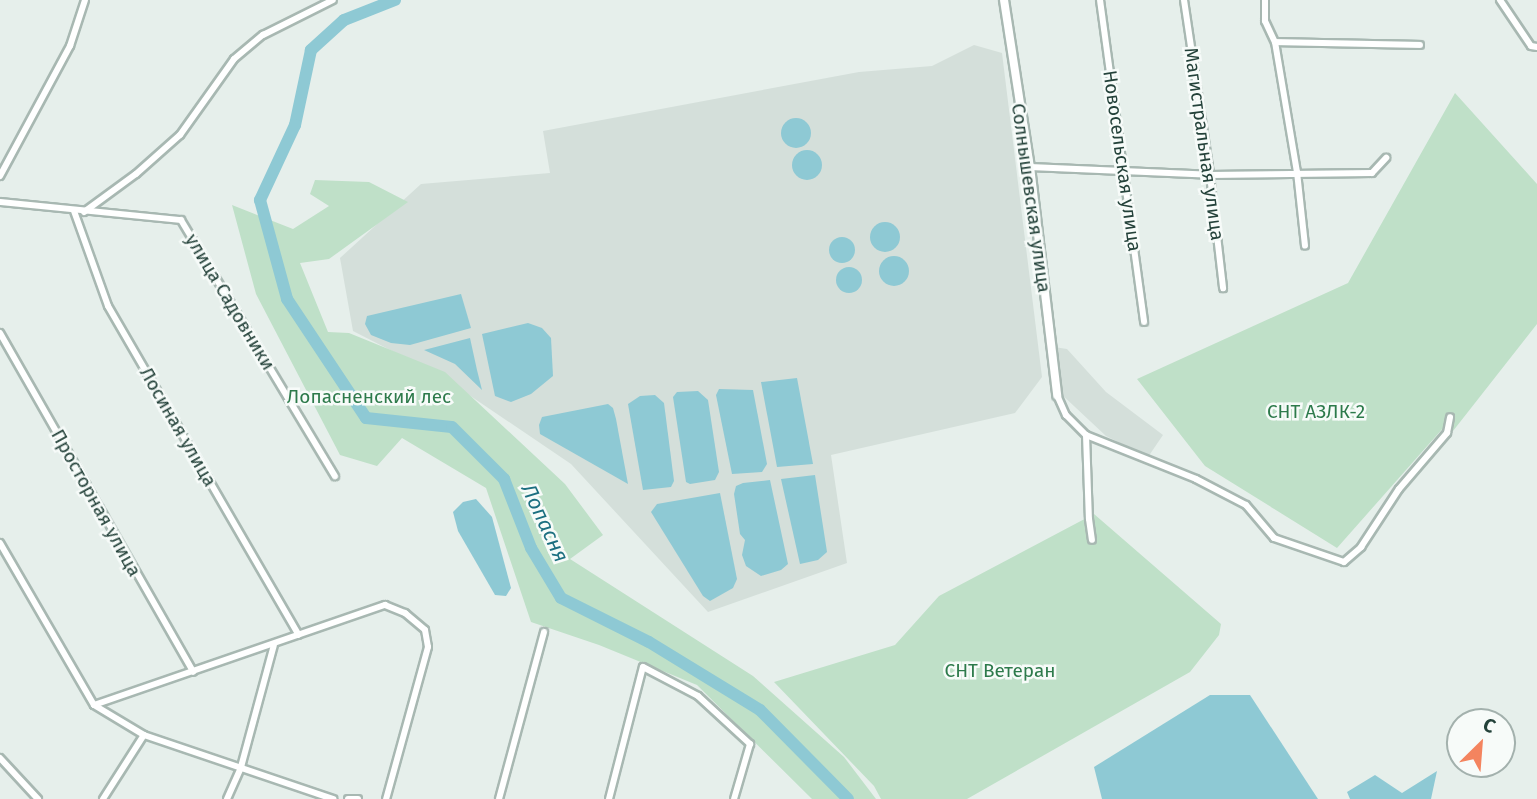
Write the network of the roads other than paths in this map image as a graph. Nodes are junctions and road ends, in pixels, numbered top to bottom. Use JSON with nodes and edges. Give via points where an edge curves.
{"nodes":[{"id":1,"x":85,"y":0,"type":"edge"},
{"id":2,"x":333,"y":0,"type":"edge"},
{"id":3,"x":1004,"y":0,"type":"edge"},
{"id":4,"x":1100,"y":0,"type":"edge"},
{"id":5,"x":1184,"y":0,"type":"edge"},
{"id":6,"x":1265,"y":0,"type":"edge"},
{"id":7,"x":1500,"y":0,"type":"edge"},
{"id":8,"x":1275,"y":42,"type":"junction"},
{"id":9,"x":1420,"y":45,"type":"dead end"},
{"id":10,"x":1537,"y":47,"type":"edge"},
{"id":11,"x":1386,"y":158,"type":"dead end"},
{"id":12,"x":1030,"y":167,"type":"junction"},
{"id":13,"x":1123,"y":170,"type":"junction"},
{"id":14,"x":1297,"y":172,"type":"junction"},
{"id":15,"x":1210,"y":175,"type":"junction"},
{"id":16,"x":0,"y":176,"type":"edge"},
{"id":17,"x":0,"y":202,"type":"edge"},
{"id":18,"x":74,"y":211,"type":"junction"},
{"id":19,"x":84,"y":212,"type":"junction"},
{"id":20,"x":1305,"y":246,"type":"dead end"},
{"id":21,"x":1223,"y":288,"type":"dead end"},
{"id":22,"x":1144,"y":322,"type":"dead end"},
{"id":23,"x":0,"y":332,"type":"edge"},
{"id":24,"x":1057,"y":396,"type":"joint"},
{"id":25,"x":1450,"y":416,"type":"dead end"},
{"id":26,"x":1086,"y":435,"type":"junction"},
{"id":27,"x":335,"y":476,"type":"dead end"},
{"id":28,"x":1092,"y":540,"type":"dead end"},
{"id":29,"x":0,"y":543,"type":"edge"},
{"id":30,"x":544,"y":632,"type":"dead end"},
{"id":31,"x":299,"y":635,"type":"junction"},
{"id":32,"x":274,"y":645,"type":"junction"},
{"id":33,"x":193,"y":672,"type":"junction"},
{"id":34,"x":94,"y":705,"type":"junction"},
{"id":35,"x":144,"y":735,"type":"junction"},
{"id":36,"x":0,"y":758,"type":"edge"},
{"id":37,"x":241,"y":767,"type":"junction"},
{"id":38,"x":38,"y":799,"type":"edge"},
{"id":39,"x":103,"y":799,"type":"edge"},
{"id":40,"x":227,"y":799,"type":"edge"},
{"id":41,"x":333,"y":799,"type":"edge"},
{"id":42,"x":348,"y":799,"type":"edge"},
{"id":43,"x":358,"y":799,"type":"edge"},
{"id":44,"x":386,"y":799,"type":"edge"},
{"id":45,"x":499,"y":799,"type":"edge"},
{"id":46,"x":609,"y":799,"type":"edge"},
{"id":47,"x":734,"y":799,"type":"edge"}],
"edges":[{"from":1,"to":16,"type":"street","via":[[70,46]]},
{"from":2,"to":19,"type":"street","via":[[263,34],[234,58],[180,135]]},
{"from":3,"to":12,"type":"street","name":"Солнышевская улица"},
{"from":4,"to":13,"type":"street","name":"Новосельская улица"},
{"from":5,"to":15,"type":"street","name":"Магистральная улица"},
{"from":6,"to":8,"type":"street","via":[[1265,22]]},
{"from":7,"to":10,"type":"street","via":[[1531,46]]},
{"from":8,"to":9,"type":"street"},
{"from":8,"to":14,"type":"street"},
{"from":11,"to":14,"type":"street","via":[[1372,173]]},
{"from":12,"to":13,"type":"street"},
{"from":12,"to":24,"type":"street","name":"Солнышевская улица"},
{"from":13,"to":15,"type":"street"},
{"from":13,"to":22,"type":"street","name":"Новосельская улица"},
{"from":14,"to":15,"type":"street"},
{"from":14,"to":20,"type":"street"},
{"from":15,"to":21,"type":"street","name":"Магистральная улица"},
{"from":17,"to":18,"type":"street","name":"улица Садовники"},
{"from":18,"to":19,"type":"street","name":"улица Садовники"},
{"from":18,"to":31,"type":"street","name":"Лосиная улица","via":[[108,306]]},
{"from":19,"to":27,"type":"street","name":"улица Садовники","via":[[181,220]]},
{"from":23,"to":33,"type":"street","name":"Просторная улица"},
{"from":24,"to":26,"type":"street","via":[[1066,415]]},
{"from":25,"to":26,"type":"street","via":[[1447,433],[1399,489],[1362,547],[1344,562],[1274,538],[1246,505],[1196,479]]},
{"from":26,"to":28,"type":"street"},
{"from":29,"to":34,"type":"street"},
{"from":30,"to":45,"type":"street"},
{"from":31,"to":32,"type":"street"},
{"from":31,"to":44,"type":"street","via":[[385,605],[405,612],[425,630],[428,647]]},
{"from":32,"to":33,"type":"street"},
{"from":32,"to":37,"type":"street"},
{"from":33,"to":34,"type":"street"},
{"from":34,"to":35,"type":"street"},
{"from":35,"to":37,"type":"street"},
{"from":35,"to":39,"type":"street"},
{"from":36,"to":38,"type":"street"},
{"from":37,"to":40,"type":"street"},
{"from":37,"to":41,"type":"street"},
{"from":42,"to":43,"type":"street"},
{"from":46,"to":47,"type":"street","via":[[643,667],[698,696],[750,744]]}]}
